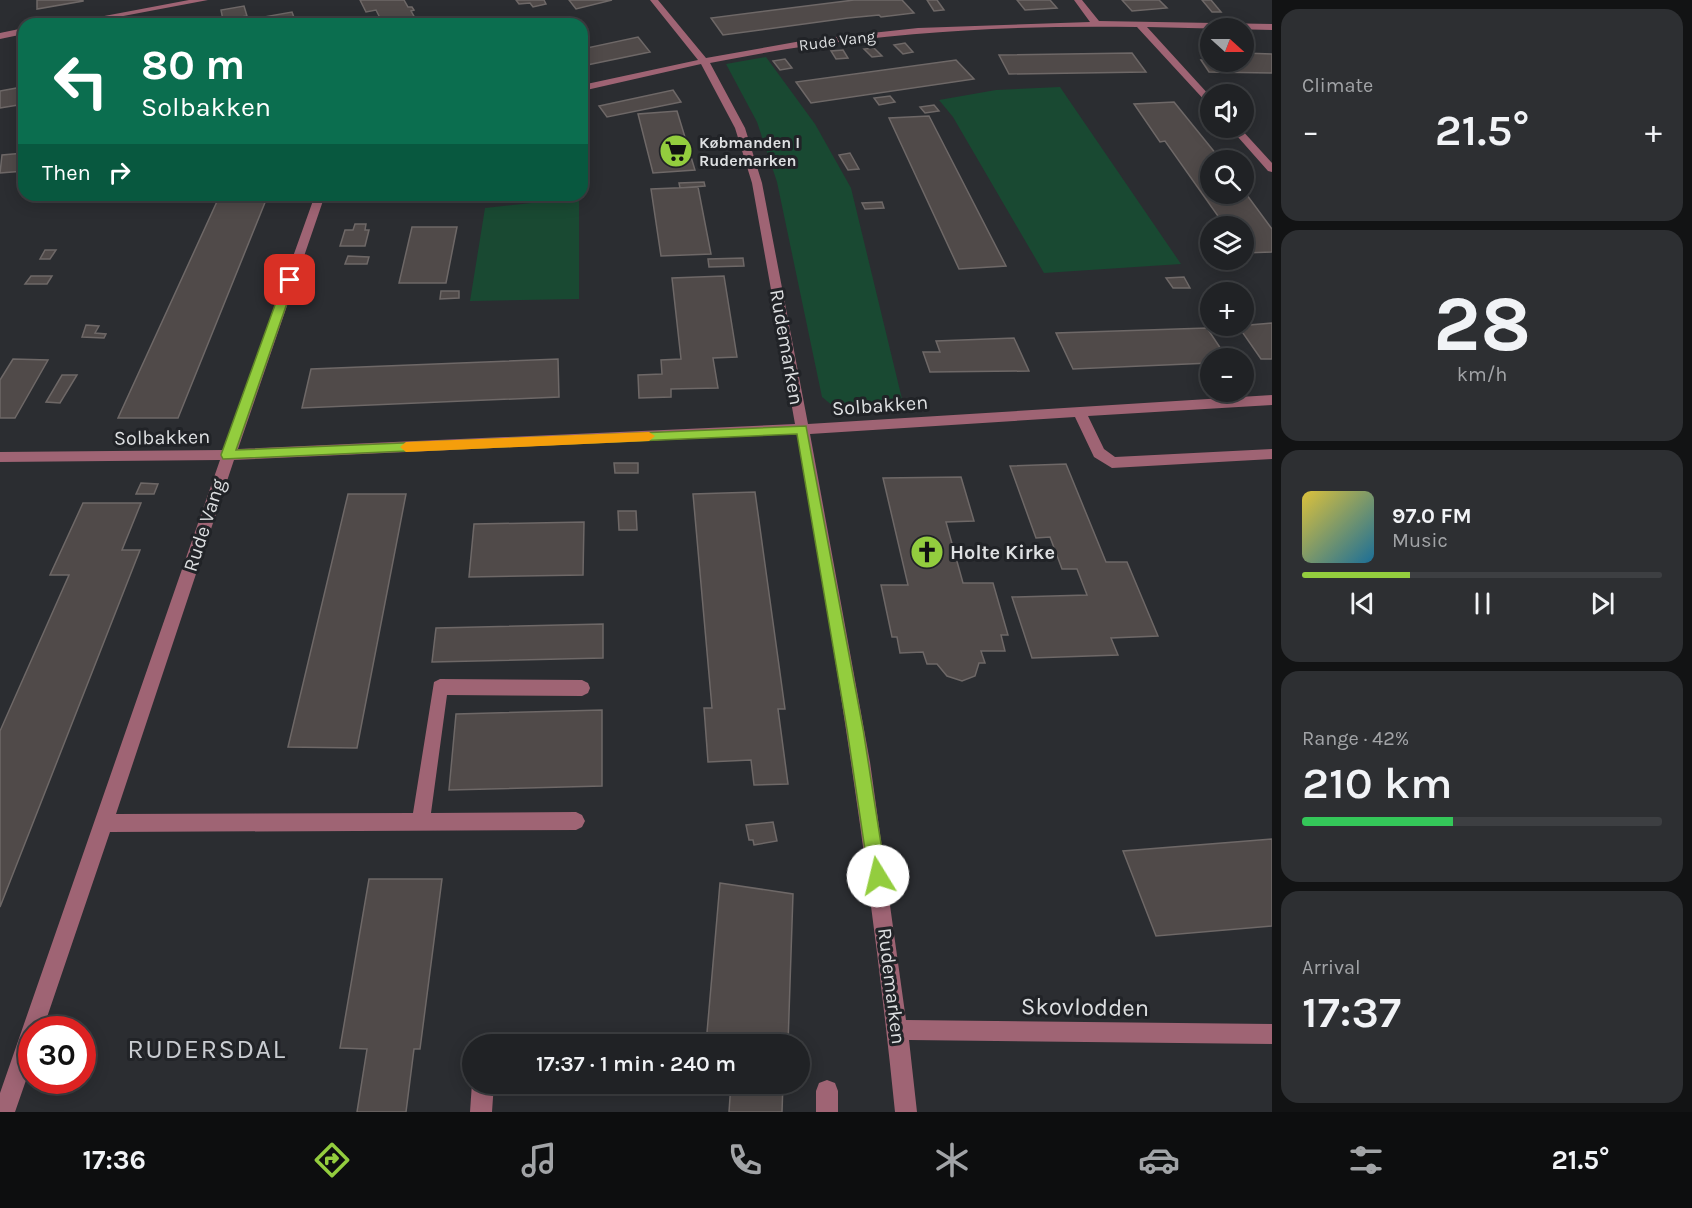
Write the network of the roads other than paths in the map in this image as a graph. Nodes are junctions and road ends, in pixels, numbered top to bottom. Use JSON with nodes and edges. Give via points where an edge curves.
{"nodes":[{"id":1,"x":204,"y":0,"type":"edge"},
{"id":2,"x":654,"y":0,"type":"edge"},
{"id":3,"x":1078,"y":0,"type":"edge"},
{"id":4,"x":100,"y":18,"type":"edge"},
{"id":5,"x":1096,"y":24,"type":"junction"},
{"id":6,"x":1140,"y":26,"type":"junction"},
{"id":7,"x":1272,"y":27,"type":"edge"},
{"id":8,"x":18,"y":32,"type":"edge"},
{"id":9,"x":0,"y":36,"type":"edge"},
{"id":10,"x":704,"y":61,"type":"junction"},
{"id":11,"x":588,"y":87,"type":"edge"},
{"id":12,"x":1200,"y":90,"type":"edge"},
{"id":13,"x":1244,"y":138,"type":"edge"},
{"id":14,"x":1272,"y":169,"type":"edge"},
{"id":15,"x":318,"y":201,"type":"edge"},
{"id":16,"x":1272,"y":400,"type":"edge"},
{"id":17,"x":1079,"y":412,"type":"junction"},
{"id":18,"x":802,"y":429,"type":"junction"},
{"id":19,"x":1272,"y":454,"type":"edge"},
{"id":20,"x":228,"y":455,"type":"junction"},
{"id":21,"x":0,"y":457,"type":"edge"},
{"id":22,"x":582,"y":688,"type":"dead end"},
{"id":23,"x":421,"y":820,"type":"junction"},
{"id":24,"x":576,"y":820,"type":"dead end"},
{"id":25,"x":105,"y":823,"type":"junction"},
{"id":26,"x":37,"y":1016,"type":"edge"},
{"id":27,"x":898,"y":1030,"type":"junction"},
{"id":28,"x":1272,"y":1034,"type":"edge"},
{"id":29,"x":18,"y":1072,"type":"edge"},
{"id":30,"x":482,"y":1094,"type":"edge"},
{"id":31,"x":4,"y":1112,"type":"edge"},
{"id":32,"x":481,"y":1112,"type":"edge"},
{"id":33,"x":906,"y":1112,"type":"edge"}],
"edges":[{"from":1,"to":4,"type":"street"},
{"from":2,"to":10,"type":"street","name":"Rudemarken"},
{"from":3,"to":5,"type":"street"},
{"from":5,"to":6,"type":"street","name":"Rude Vang"},
{"from":5,"to":10,"type":"street","name":"Rude Vang","via":[[918,31],[807,43]]},
{"from":6,"to":7,"type":"street","name":"Rude Vang"},
{"from":6,"to":12,"type":"street"},
{"from":8,"to":9,"type":"street"},
{"from":10,"to":11,"type":"street","name":"Rude Vang"},
{"from":10,"to":18,"type":"street","name":"Rudemarken","via":[[740,128],[757,183]]},
{"from":13,"to":14,"type":"street"},
{"from":15,"to":20,"type":"street","name":"Rude Vang"},
{"from":16,"to":17,"type":"street","name":"Solbakken"},
{"from":17,"to":18,"type":"street","name":"Solbakken"},
{"from":17,"to":19,"type":"street","via":[[1099,453],[1113,463]]},
{"from":18,"to":20,"type":"street","name":"Solbakken"},
{"from":18,"to":27,"type":"street","name":"Rudemarken","via":[[855,729]]},
{"from":20,"to":21,"type":"street","name":"Solbakken"},
{"from":20,"to":25,"type":"street","name":"Rude Vang"},
{"from":22,"to":23,"type":"street","via":[[440,687]]},
{"from":23,"to":24,"type":"street"},
{"from":23,"to":25,"type":"street"},
{"from":25,"to":26,"type":"street","name":"Rude Vang"},
{"from":27,"to":28,"type":"street","name":"Skovlodden"},
{"from":27,"to":33,"type":"street","name":"Rudemarken"},
{"from":29,"to":31,"type":"street","name":"Rude Vang"},
{"from":30,"to":32,"type":"street"}]}
